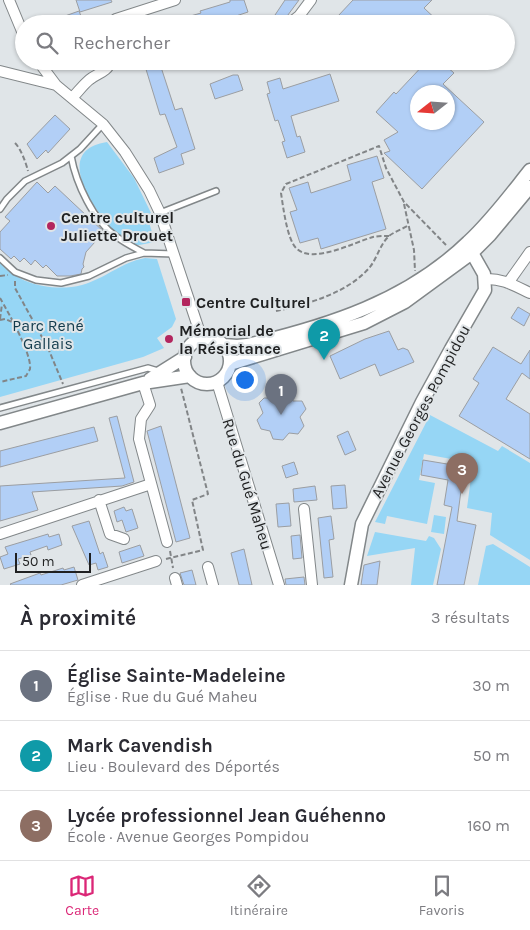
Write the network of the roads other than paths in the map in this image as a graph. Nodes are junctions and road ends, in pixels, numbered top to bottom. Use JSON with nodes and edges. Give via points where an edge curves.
{"nodes":[{"id":1,"x":9,"y":0,"type":"edge"},
{"id":2,"x":175,"y":0,"type":"edge"},
{"id":3,"x":312,"y":0,"type":"edge"},
{"id":4,"x":15,"y":15,"type":"edge"},
{"id":5,"x":128,"y":15,"type":"edge"},
{"id":6,"x":300,"y":15,"type":"edge"},
{"id":7,"x":45,"y":70,"type":"edge"},
{"id":8,"x":105,"y":70,"type":"edge"},
{"id":9,"x":0,"y":71,"type":"edge"},
{"id":10,"x":56,"y":85,"type":"junction"},
{"id":11,"x":72,"y":98,"type":"junction"},
{"id":12,"x":103,"y":124,"type":"junction"},
{"id":13,"x":71,"y":156,"type":"junction"},
{"id":14,"x":530,"y":170,"type":"edge"},
{"id":15,"x":530,"y":187,"type":"edge"},
{"id":16,"x":216,"y":191,"type":"dead end"},
{"id":17,"x":0,"y":209,"type":"edge"},
{"id":18,"x":160,"y":213,"type":"junction"},
{"id":19,"x":469,"y":248,"type":"junction"},
{"id":20,"x":530,"y":252,"type":"edge"},
{"id":21,"x":144,"y":253,"type":"junction"},
{"id":22,"x":175,"y":254,"type":"junction"},
{"id":23,"x":0,"y":258,"type":"edge"},
{"id":24,"x":485,"y":279,"type":"junction"},
{"id":25,"x":508,"y":283,"type":"junction"},
{"id":26,"x":530,"y":293,"type":"edge"},
{"id":27,"x":202,"y":339,"type":"junction"},
{"id":28,"x":224,"y":345,"type":"junction"},
{"id":29,"x":185,"y":357,"type":"junction"},
{"id":30,"x":230,"y":364,"type":"junction"},
{"id":31,"x":160,"y":372,"type":"junction"},
{"id":32,"x":184,"y":377,"type":"junction"},
{"id":33,"x":217,"y":382,"type":"junction"},
{"id":34,"x":143,"y":383,"type":"junction"},
{"id":35,"x":0,"y":408,"type":"edge"},
{"id":36,"x":0,"y":423,"type":"edge"},
{"id":37,"x":151,"y":484,"type":"junction"},
{"id":38,"x":99,"y":500,"type":"junction"},
{"id":39,"x":304,"y":509,"type":"dead end"},
{"id":40,"x":0,"y":534,"type":"edge"},
{"id":41,"x":124,"y":539,"type":"dead end"},
{"id":42,"x":167,"y":542,"type":"road end"},
{"id":43,"x":156,"y":561,"type":"road end"},
{"id":44,"x":208,"y":567,"type":"dead end"},
{"id":45,"x":101,"y":581,"type":"edge"},
{"id":46,"x":82,"y":585,"type":"edge"},
{"id":47,"x":214,"y":585,"type":"edge"},
{"id":48,"x":279,"y":585,"type":"edge"},
{"id":49,"x":312,"y":585,"type":"edge"},
{"id":50,"x":351,"y":585,"type":"edge"}],
"edges":[{"from":1,"to":4,"type":"street"},
{"from":2,"to":5,"type":"street"},
{"from":3,"to":6,"type":"street"},
{"from":7,"to":10,"type":"street"},
{"from":8,"to":11,"type":"street","via":[[91,78]]},
{"from":9,"to":10,"type":"street"},
{"from":10,"to":11,"type":"street"},
{"from":11,"to":12,"type":"street"},
{"from":12,"to":13,"type":"lane"},
{"from":12,"to":18,"type":"street","via":[[149,190]]},
{"from":13,"to":17,"type":"lane","via":[[25,181]]},
{"from":13,"to":21,"type":"lane","via":[[75,175],[92,210],[115,236]]},
{"from":14,"to":19,"type":"street"},
{"from":15,"to":19,"type":"street","via":[[490,235]]},
{"from":16,"to":18,"type":"lane"},
{"from":18,"to":22,"type":"street"},
{"from":19,"to":24,"type":"street"},
{"from":19,"to":28,"type":"street","via":[[454,254],[416,283],[370,308],[336,321],[247,345]]},
{"from":19,"to":30,"type":"street","via":[[405,302],[364,323]]},
{"from":20,"to":25,"type":"street"},
{"from":21,"to":22,"type":"lane"},
{"from":21,"to":23,"type":"lane","via":[[89,276],[61,283],[36,280],[15,272]]},
{"from":22,"to":27,"type":"street"},
{"from":24,"to":25,"type":"street"},
{"from":24,"to":50,"type":"street","name":"Avenue Georges Pompidou","via":[[483,296],[450,349],[362,524]]},
{"from":25,"to":26,"type":"street"},
{"from":27,"to":28,"type":"street","via":[[214,339]]},
{"from":27,"to":29,"type":"street","via":[[194,342]]},
{"from":28,"to":30,"type":"street"},
{"from":29,"to":31,"type":"street"},
{"from":29,"to":32,"type":"street"},
{"from":30,"to":33,"type":"street","via":[[223,378]]},
{"from":31,"to":34,"type":"street"},
{"from":31,"to":35,"type":"lane","via":[[148,368]]},
{"from":32,"to":33,"type":"street","via":[[202,384]]},
{"from":32,"to":34,"type":"street"},
{"from":33,"to":48,"type":"street","name":"Rue du Gué Maheu"},
{"from":34,"to":36,"type":"street"},
{"from":34,"to":37,"type":"street","via":[[150,405],[141,419],[138,439]]},
{"from":37,"to":38,"type":"street"},
{"from":37,"to":42,"type":"street"},
{"from":38,"to":40,"type":"street"},
{"from":38,"to":41,"type":"street","via":[[110,534]]},
{"from":39,"to":49,"type":"street"},
{"from":43,"to":45,"type":"street"},
{"from":44,"to":47,"type":"street"},
{"from":45,"to":46,"type":"street"}]}
